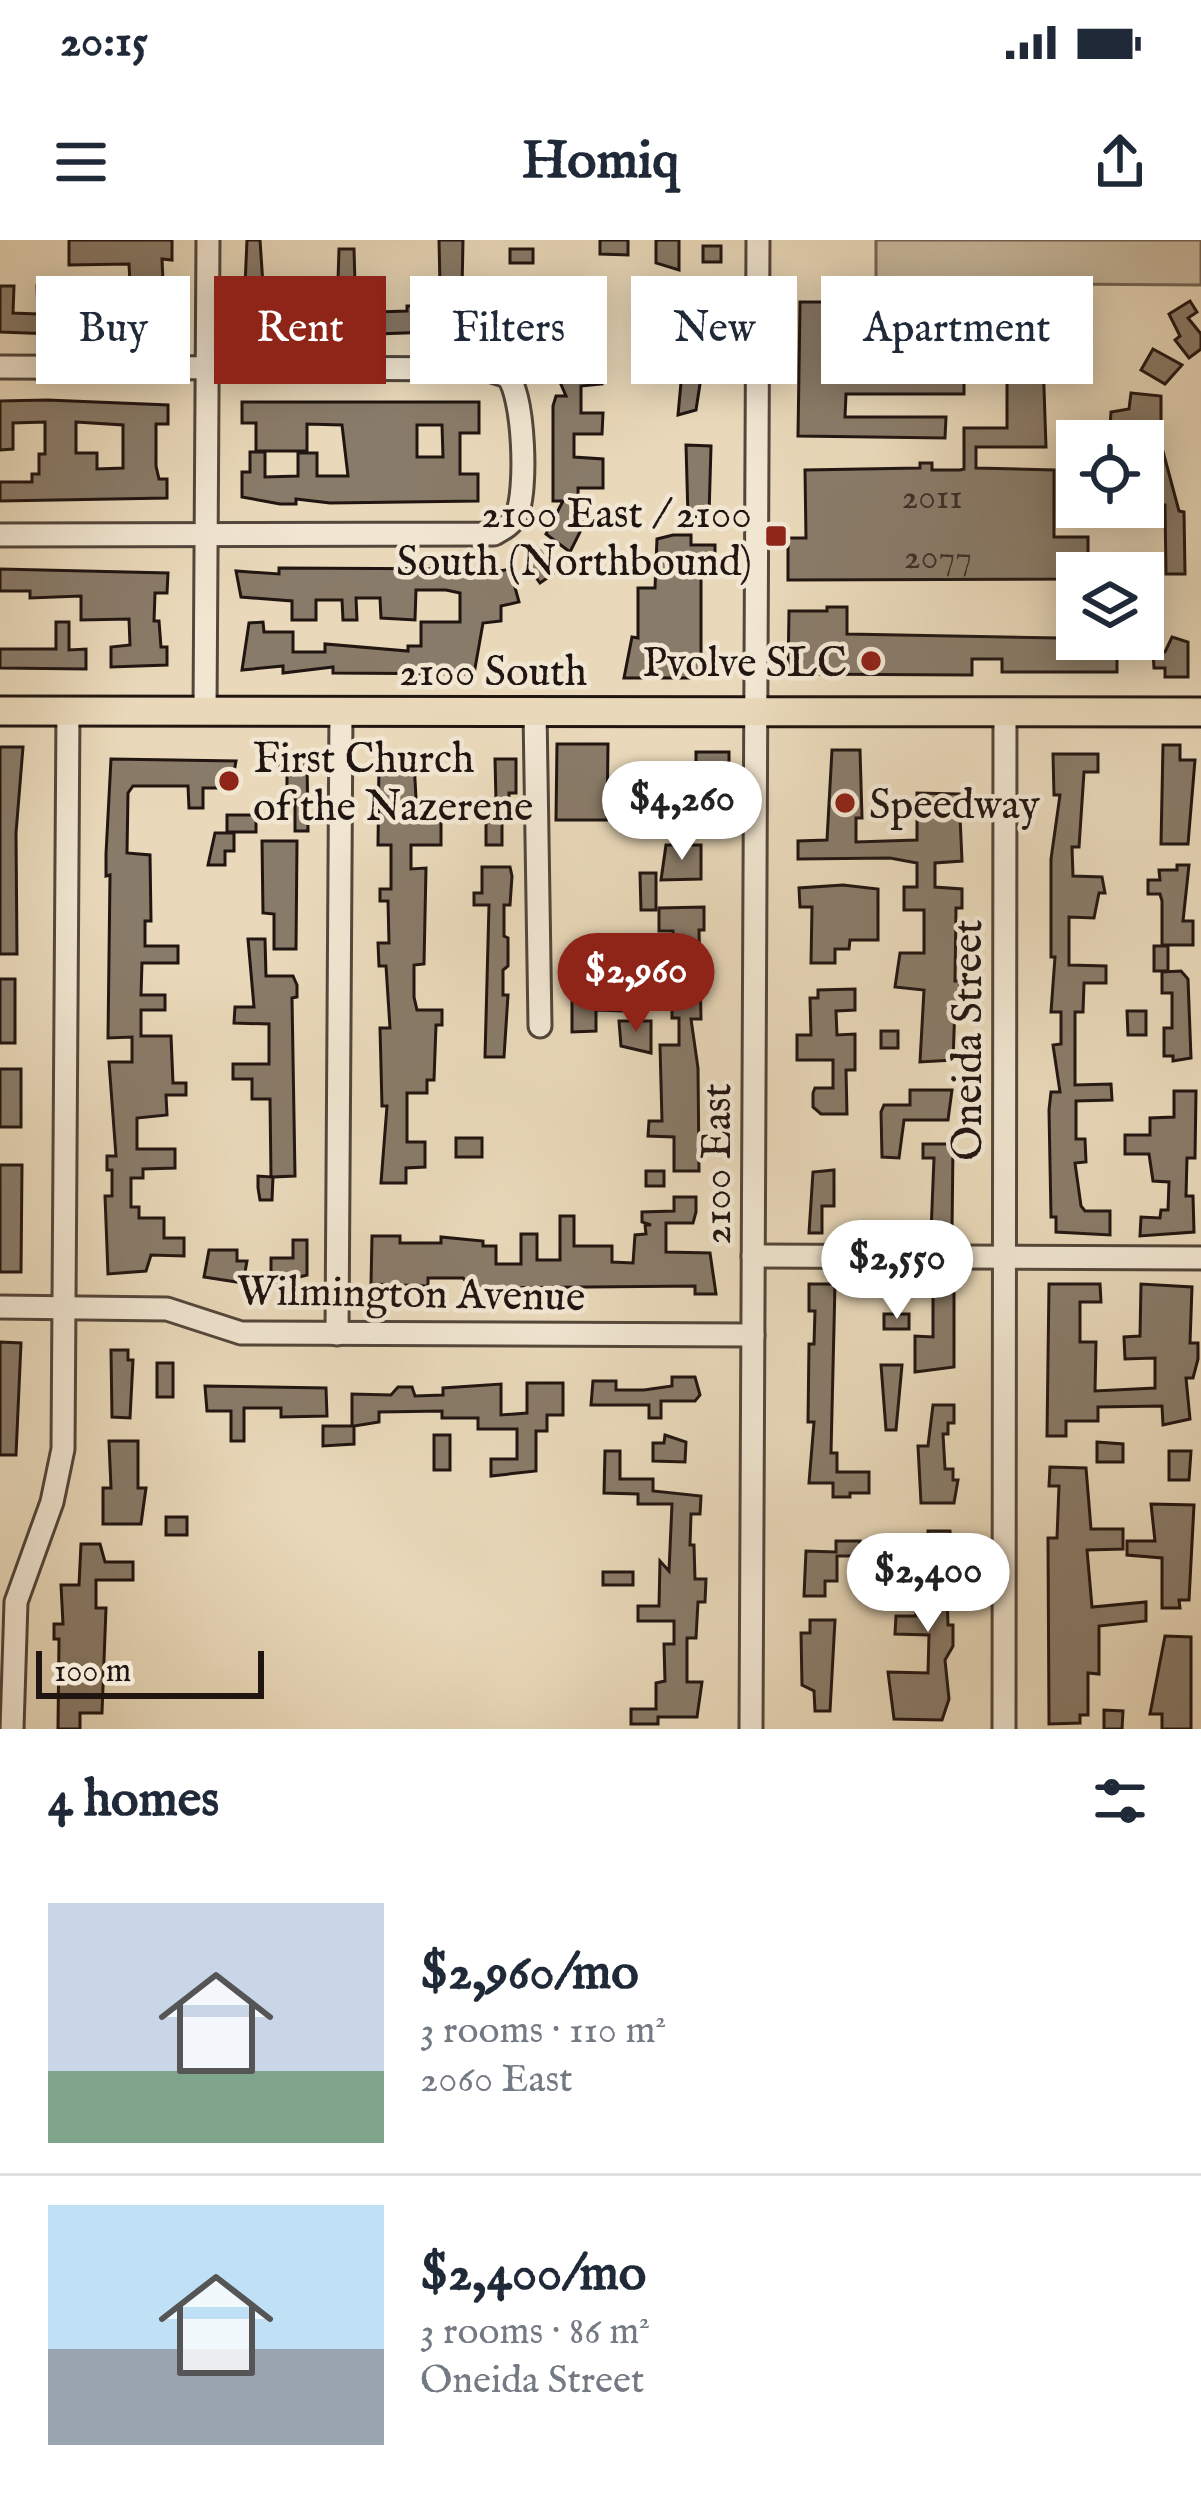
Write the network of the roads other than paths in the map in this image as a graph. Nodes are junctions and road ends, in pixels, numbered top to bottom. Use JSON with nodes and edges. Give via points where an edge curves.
{"nodes":[{"id":1,"x":208,"y":240,"type":"edge"},
{"id":2,"x":758,"y":240,"type":"edge"},
{"id":3,"x":0,"y":367,"type":"edge"},
{"id":4,"x":207,"y":367,"type":"junction"},
{"id":5,"x":0,"y":535,"type":"edge"},
{"id":6,"x":207,"y":536,"type":"junction"},
{"id":7,"x":0,"y":710,"type":"edge"},
{"id":8,"x":68,"y":711,"type":"junction"},
{"id":9,"x":205,"y":711,"type":"junction"},
{"id":10,"x":758,"y":711,"type":"junction"},
{"id":11,"x":1005,"y":711,"type":"junction"},
{"id":12,"x":340,"y":712,"type":"junction"},
{"id":13,"x":535,"y":712,"type":"junction"},
{"id":14,"x":1201,"y":712,"type":"edge"},
{"id":15,"x":540,"y":1026,"type":"dead end"},
{"id":16,"x":753,"y":1256,"type":"junction"},
{"id":17,"x":1004,"y":1257,"type":"junction"},
{"id":18,"x":1201,"y":1258,"type":"edge"},
{"id":19,"x":0,"y":1307,"type":"edge"},
{"id":20,"x":66,"y":1307,"type":"junction"},
{"id":21,"x":337,"y":1334,"type":"junction"},
{"id":22,"x":753,"y":1335,"type":"junction"},
{"id":23,"x":11,"y":1729,"type":"edge"},
{"id":24,"x":751,"y":1729,"type":"edge"},
{"id":25,"x":1004,"y":1729,"type":"edge"}],
"edges":[{"from":1,"to":4,"type":"street"},
{"from":2,"to":10,"type":"street","name":"2100 East"},
{"from":3,"to":4,"type":"street"},
{"from":4,"to":6,"type":"street"},
{"from":4,"to":6,"type":"street","via":[[486,369],[507,376],[520,398],[520,502],[508,526],[480,536]]},
{"from":5,"to":6,"type":"street"},
{"from":6,"to":9,"type":"street"},
{"from":7,"to":8,"type":"main road","name":"2100 South"},
{"from":8,"to":9,"type":"main road","name":"2100 South"},
{"from":8,"to":20,"type":"street"},
{"from":9,"to":12,"type":"main road","name":"2100 South"},
{"from":10,"to":11,"type":"main road","name":"2100 South"},
{"from":10,"to":13,"type":"main road","name":"2100 South"},
{"from":10,"to":16,"type":"street","name":"2100 East"},
{"from":11,"to":14,"type":"main road","name":"2100 South"},
{"from":11,"to":17,"type":"street","name":"Oneida Street"},
{"from":12,"to":13,"type":"main road","name":"2100 South"},
{"from":12,"to":21,"type":"street"},
{"from":13,"to":15,"type":"street"},
{"from":16,"to":17,"type":"street"},
{"from":16,"to":22,"type":"street","name":"2100 East"},
{"from":17,"to":18,"type":"street"},
{"from":17,"to":25,"type":"street","name":"Oneida Street"},
{"from":19,"to":20,"type":"street","name":"Wilmington Avenue"},
{"from":20,"to":21,"type":"street","name":"Wilmington Avenue","via":[[159,1308],[232,1332]]},
{"from":20,"to":23,"type":"street","via":[[63,1449],[16,1603]]},
{"from":21,"to":22,"type":"street","name":"Wilmington Avenue"},
{"from":22,"to":24,"type":"street","name":"2100 East"}]}
